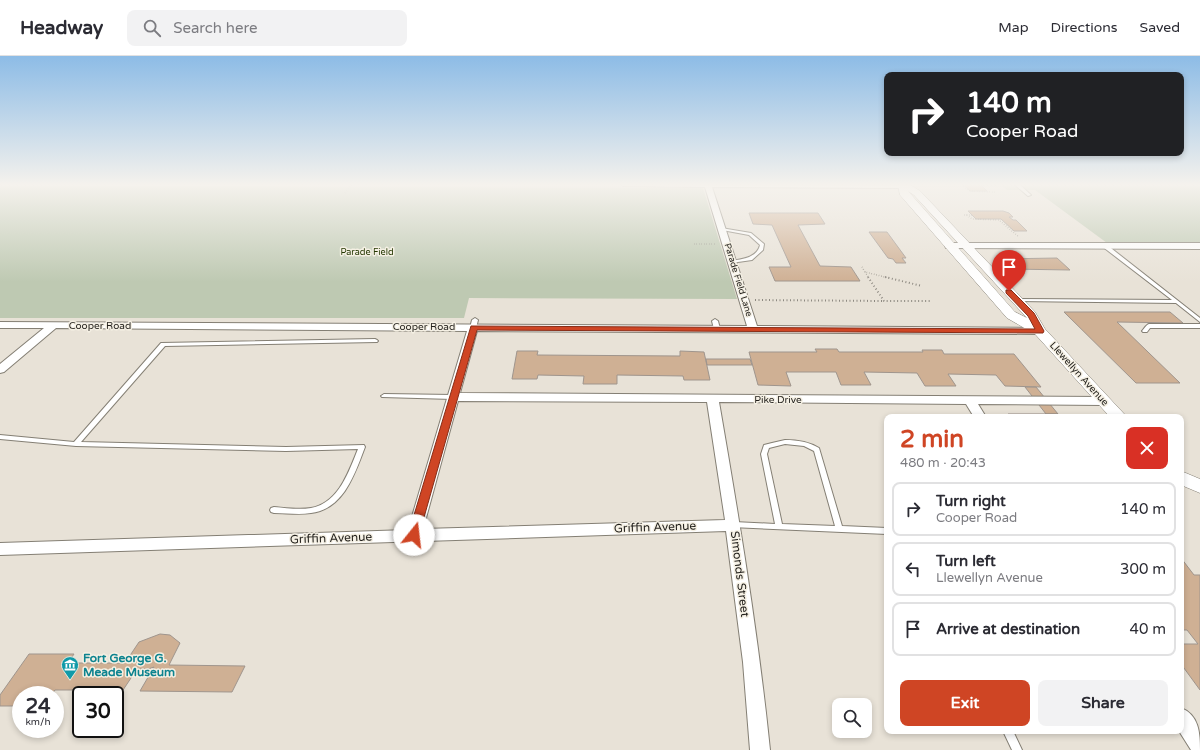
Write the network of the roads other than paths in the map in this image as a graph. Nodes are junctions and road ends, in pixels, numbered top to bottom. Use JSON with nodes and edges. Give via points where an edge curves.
{"nodes":[{"id":1,"x":718,"y":216,"type":"edge"},
{"id":2,"x":923,"y":216,"type":"edge"},
{"id":3,"x":939,"y":216,"type":"edge"},
{"id":4,"x":722,"y":229,"type":"junction"},
{"id":5,"x":965,"y":245,"type":"junction"},
{"id":6,"x":949,"y":246,"type":"junction"},
{"id":7,"x":1104,"y":246,"type":"junction"},
{"id":8,"x":1200,"y":246,"type":"edge"},
{"id":9,"x":733,"y":262,"type":"junction"},
{"id":10,"x":1017,"y":300,"type":"junction"},
{"id":11,"x":1177,"y":302,"type":"junction"},
{"id":12,"x":1200,"y":320,"type":"edge"},
{"id":13,"x":474,"y":324,"type":"junction"},
{"id":14,"x":0,"y":326,"type":"edge"},
{"id":15,"x":52,"y":326,"type":"junction"},
{"id":16,"x":1200,"y":326,"type":"edge"},
{"id":17,"x":753,"y":329,"type":"junction"},
{"id":18,"x":1040,"y":331,"type":"junction"},
{"id":19,"x":1145,"y":331,"type":"dead end"},
{"id":20,"x":375,"y":341,"type":"dead end"},
{"id":21,"x":0,"y":370,"type":"edge"},
{"id":22,"x":384,"y":396,"type":"dead end"},
{"id":23,"x":453,"y":397,"type":"junction"},
{"id":24,"x":712,"y":399,"type":"junction"},
{"id":25,"x":969,"y":400,"type":"junction"},
{"id":26,"x":1103,"y":400,"type":"junction"},
{"id":27,"x":978,"y":414,"type":"edge"},
{"id":28,"x":1116,"y":414,"type":"edge"},
{"id":29,"x":0,"y":437,"type":"edge"},
{"id":30,"x":76,"y":444,"type":"junction"},
{"id":31,"x":1184,"y":479,"type":"edge"},
{"id":32,"x":1200,"y":487,"type":"edge"},
{"id":33,"x":274,"y":510,"type":"dead end"},
{"id":34,"x":734,"y":525,"type":"junction"},
{"id":35,"x":779,"y":527,"type":"junction"},
{"id":36,"x":839,"y":529,"type":"junction"},
{"id":37,"x":884,"y":531,"type":"edge"},
{"id":38,"x":414,"y":535,"type":"junction"},
{"id":39,"x":0,"y":549,"type":"edge"},
{"id":40,"x":1184,"y":722,"type":"edge"},
{"id":41,"x":1009,"y":734,"type":"edge"},
{"id":42,"x":1200,"y":746,"type":"edge"},
{"id":43,"x":760,"y":750,"type":"edge"},
{"id":44,"x":1017,"y":750,"type":"edge"}],
"edges":[{"from":1,"to":4,"type":"street","name":"Parade Field Lane"},
{"from":2,"to":6,"type":"street","name":"Llewellyn Avenue"},
{"from":3,"to":5,"type":"street","name":"Llewellyn Avenue"},
{"from":4,"to":9,"type":"street","name":"Parade Field Lane"},
{"from":4,"to":9,"type":"lane","via":[[750,234],[762,245],[761,250],[750,260]]},
{"from":5,"to":6,"type":"street"},
{"from":5,"to":7,"type":"street"},
{"from":5,"to":10,"type":"street","name":"Llewellyn Avenue"},
{"from":6,"to":18,"type":"street","name":"Llewellyn Avenue","via":[[1011,316]]},
{"from":7,"to":8,"type":"street"},
{"from":7,"to":11,"type":"lane"},
{"from":9,"to":17,"type":"street","name":"Parade Field Lane"},
{"from":10,"to":11,"type":"lane"},
{"from":10,"to":18,"type":"street","name":"Llewellyn Avenue","via":[[1031,315]]},
{"from":11,"to":12,"type":"lane"},
{"from":13,"to":15,"type":"street","name":"Cooper Road"},
{"from":13,"to":17,"type":"street","name":"Cooper Road","via":[[716,325]]},
{"from":13,"to":23,"type":"street"},
{"from":14,"to":15,"type":"street","name":"Cooper Road"},
{"from":15,"to":21,"type":"street"},
{"from":16,"to":19,"type":"lane","via":[[1149,326]]},
{"from":17,"to":18,"type":"street","name":"Cooper Road"},
{"from":18,"to":26,"type":"street","name":"Llewellyn Avenue"},
{"from":20,"to":30,"type":"lane","via":[[163,344]]},
{"from":22,"to":23,"type":"lane"},
{"from":23,"to":24,"type":"street","name":"Pike Drive"},
{"from":23,"to":38,"type":"street"},
{"from":24,"to":25,"type":"street","name":"Pike Drive"},
{"from":24,"to":34,"type":"street","name":"Simonds Street"},
{"from":25,"to":26,"type":"street","name":"Pike Drive"},
{"from":25,"to":27,"type":"street"},
{"from":26,"to":28,"type":"street","name":"Llewellyn Avenue"},
{"from":29,"to":30,"type":"lane"},
{"from":30,"to":33,"type":"lane","via":[[286,449],[362,447],[346,484],[333,501],[315,510]]},
{"from":31,"to":32,"type":"street"},
{"from":34,"to":35,"type":"lane"},
{"from":34,"to":38,"type":"street","name":"Griffin Avenue"},
{"from":34,"to":43,"type":"street","name":"Simonds Street","via":[[755,688]]},
{"from":35,"to":36,"type":"lane"},
{"from":35,"to":36,"type":"lane","via":[[764,454],[766,447],[774,443],[803,443],[817,450]]},
{"from":36,"to":37,"type":"lane"},
{"from":38,"to":39,"type":"street","name":"Griffin Avenue"},
{"from":40,"to":42,"type":"street"},
{"from":41,"to":44,"type":"lane"}]}
